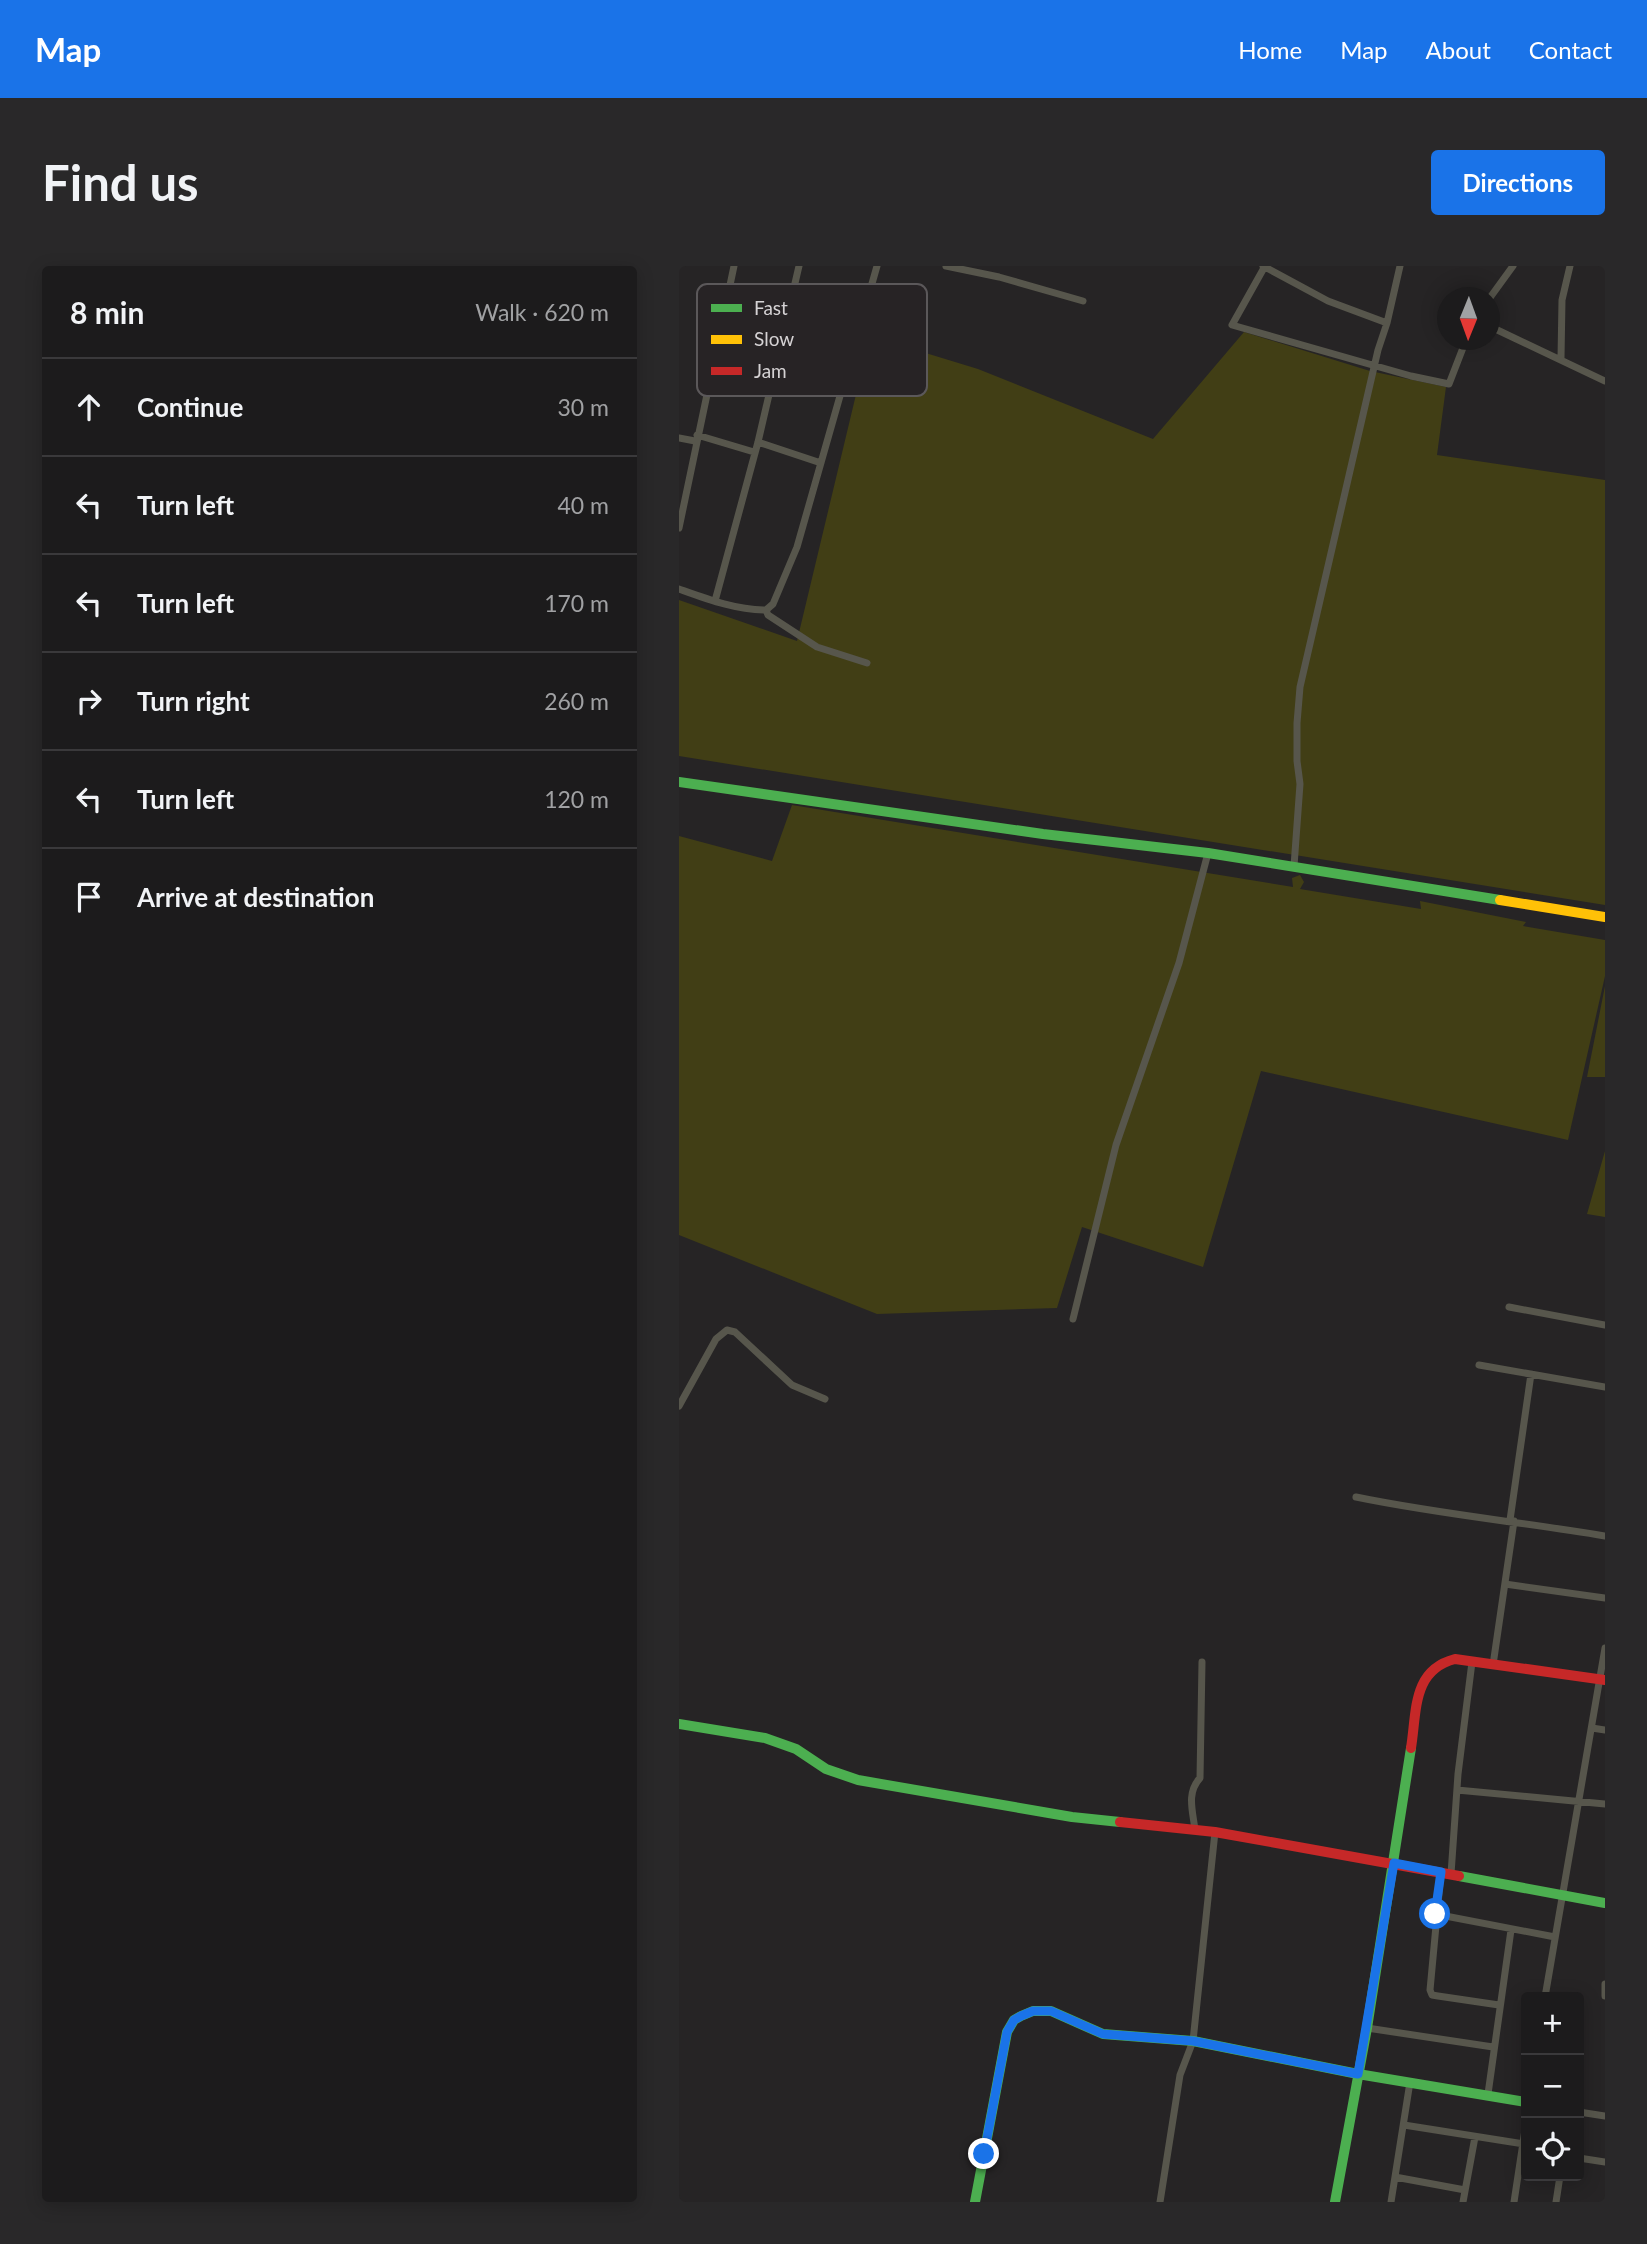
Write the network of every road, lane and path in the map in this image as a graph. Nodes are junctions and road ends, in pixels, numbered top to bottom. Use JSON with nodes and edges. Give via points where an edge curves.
{"nodes":[{"id":1,"x":734,"y":266,"type":"edge"},
{"id":2,"x":799,"y":266,"type":"edge"},
{"id":3,"x":877,"y":266,"type":"edge"},
{"id":4,"x":946,"y":266,"type":"edge"},
{"id":5,"x":1002,"y":266,"type":"edge"},
{"id":6,"x":1264,"y":266,"type":"edge"},
{"id":7,"x":1400,"y":266,"type":"edge"},
{"id":8,"x":1513,"y":266,"type":"edge"},
{"id":9,"x":1570,"y":266,"type":"edge"},
{"id":10,"x":999,"y":277,"type":"junction"},
{"id":11,"x":730,"y":284,"type":"edge"},
{"id":12,"x":795,"y":284,"type":"edge"},
{"id":13,"x":872,"y":284,"type":"edge"},
{"id":14,"x":1498,"y":287,"type":"edge"},
{"id":15,"x":1083,"y":301,"type":"dead end"},
{"id":16,"x":1387,"y":323,"type":"junction"},
{"id":17,"x":1500,"y":331,"type":"edge"},
{"id":18,"x":1462,"y":350,"type":"edge"},
{"id":19,"x":1561,"y":358,"type":"junction"},
{"id":20,"x":1375,"y":364,"type":"junction"},
{"id":21,"x":1605,"y":381,"type":"edge"},
{"id":22,"x":705,"y":396,"type":"edge"},
{"id":23,"x":769,"y":396,"type":"edge"},
{"id":24,"x":840,"y":396,"type":"edge"},
{"id":25,"x":679,"y":438,"type":"edge"},
{"id":26,"x":696,"y":438,"type":"junction"},
{"id":27,"x":758,"y":442,"type":"junction"},
{"id":28,"x":754,"y":452,"type":"junction"},
{"id":29,"x":821,"y":463,"type":"junction"},
{"id":30,"x":679,"y":528,"type":"edge"},
{"id":31,"x":679,"y":589,"type":"edge"},
{"id":32,"x":715,"y":601,"type":"junction"},
{"id":33,"x":766,"y":610,"type":"junction"},
{"id":34,"x":867,"y":663,"type":"dead end"},
{"id":35,"x":679,"y":782,"type":"edge"},
{"id":36,"x":1207,"y":853,"type":"junction"},
{"id":37,"x":1294,"y":866,"type":"junction"},
{"id":38,"x":1605,"y":917,"type":"edge"},
{"id":39,"x":1509,"y":1307,"type":"dead end"},
{"id":40,"x":1605,"y":1318,"type":"edge"},
{"id":41,"x":1073,"y":1319,"type":"dead end"},
{"id":42,"x":1605,"y":1325,"type":"edge"},
{"id":43,"x":1479,"y":1365,"type":"dead end"},
{"id":44,"x":1531,"y":1374,"type":"junction"},
{"id":45,"x":1605,"y":1387,"type":"edge"},
{"id":46,"x":825,"y":1399,"type":"dead end"},
{"id":47,"x":679,"y":1406,"type":"edge"},
{"id":48,"x":1356,"y":1497,"type":"dead end"},
{"id":49,"x":1512,"y":1520,"type":"junction"},
{"id":50,"x":1605,"y":1536,"type":"edge"},
{"id":51,"x":1505,"y":1584,"type":"junction"},
{"id":52,"x":1605,"y":1598,"type":"edge"},
{"id":53,"x":1605,"y":1648,"type":"edge"},
{"id":54,"x":1202,"y":1662,"type":"dead end"},
{"id":55,"x":1472,"y":1662,"type":"junction"},
{"id":56,"x":1493,"y":1665,"type":"junction"},
{"id":57,"x":1602,"y":1679,"type":"edge"},
{"id":58,"x":679,"y":1724,"type":"edge"},
{"id":59,"x":1591,"y":1728,"type":"junction"},
{"id":60,"x":1605,"y":1730,"type":"edge"},
{"id":61,"x":1457,"y":1790,"type":"junction"},
{"id":62,"x":1579,"y":1802,"type":"junction"},
{"id":63,"x":1605,"y":1804,"type":"edge"},
{"id":64,"x":1195,"y":1830,"type":"junction"},
{"id":65,"x":1215,"y":1832,"type":"junction"},
{"id":66,"x":1394,"y":1863,"type":"junction"},
{"id":67,"x":1446,"y":1873,"type":"junction"},
{"id":68,"x":1563,"y":1896,"type":"junction"},
{"id":69,"x":1605,"y":1903,"type":"edge"},
{"id":70,"x":1435,"y":1914,"type":"junction"},
{"id":71,"x":1511,"y":1930,"type":"junction"},
{"id":72,"x":1555,"y":1937,"type":"junction"},
{"id":73,"x":1605,"y":1984,"type":"edge"},
{"id":74,"x":1546,"y":1992,"type":"edge"},
{"id":75,"x":1605,"y":1996,"type":"edge"},
{"id":76,"x":1499,"y":2006,"type":"junction"},
{"id":77,"x":1367,"y":2028,"type":"junction"},
{"id":78,"x":1193,"y":2041,"type":"junction"},
{"id":79,"x":1493,"y":2047,"type":"junction"},
{"id":80,"x":1358,"y":2074,"type":"junction"},
{"id":81,"x":1410,"y":2082,"type":"junction"},
{"id":82,"x":1488,"y":2094,"type":"junction"},
{"id":83,"x":1521,"y":2101,"type":"edge"},
{"id":84,"x":1584,"y":2113,"type":"edge"},
{"id":85,"x":1605,"y":2116,"type":"edge"},
{"id":86,"x":1404,"y":2124,"type":"junction"},
{"id":87,"x":1475,"y":2137,"type":"junction"},
{"id":88,"x":1521,"y":2144,"type":"edge"},
{"id":89,"x":1584,"y":2159,"type":"edge"},
{"id":90,"x":1521,"y":2161,"type":"edge"},
{"id":91,"x":1605,"y":2162,"type":"edge"},
{"id":92,"x":1395,"y":2177,"type":"junction"},
{"id":93,"x":1559,"y":2181,"type":"edge"},
{"id":94,"x":1465,"y":2190,"type":"junction"},
{"id":95,"x":975,"y":2202,"type":"edge"},
{"id":96,"x":1160,"y":2202,"type":"edge"},
{"id":97,"x":1335,"y":2202,"type":"edge"},
{"id":98,"x":1391,"y":2202,"type":"edge"},
{"id":99,"x":1464,"y":2202,"type":"edge"},
{"id":100,"x":1514,"y":2202,"type":"edge"},
{"id":101,"x":1556,"y":2202,"type":"edge"}],
"edges":[{"from":1,"to":11,"type":"street"},
{"from":2,"to":12,"type":"street"},
{"from":3,"to":13,"type":"street"},
{"from":4,"to":10,"type":"street"},
{"from":5,"to":10,"type":"street"},
{"from":6,"to":16,"type":"street","via":[[1328,301]]},
{"from":6,"to":20,"type":"street","via":[[1232,325]]},
{"from":7,"to":16,"type":"street"},
{"from":8,"to":14,"type":"street"},
{"from":9,"to":19,"type":"street","via":[[1562,300]]},
{"from":10,"to":15,"type":"street"},
{"from":16,"to":20,"type":"street"},
{"from":17,"to":19,"type":"street"},
{"from":18,"to":20,"type":"street","via":[[1448,384]]},
{"from":19,"to":21,"type":"street"},
{"from":20,"to":37,"type":"street","via":[[1300,687]]},
{"from":22,"to":26,"type":"street"},
{"from":23,"to":27,"type":"street"},
{"from":24,"to":29,"type":"street"},
{"from":25,"to":26,"type":"street"},
{"from":26,"to":28,"type":"street"},
{"from":26,"to":30,"type":"street"},
{"from":27,"to":28,"type":"street"},
{"from":27,"to":29,"type":"street"},
{"from":28,"to":32,"type":"street"},
{"from":29,"to":33,"type":"street","via":[[787,574]]},
{"from":31,"to":32,"type":"street"},
{"from":32,"to":33,"type":"street"},
{"from":33,"to":34,"type":"street","via":[[817,647]]},
{"from":35,"to":36,"type":"street"},
{"from":36,"to":37,"type":"street"},
{"from":36,"to":41,"type":"street","via":[[1179,962],[1116,1145]]},
{"from":37,"to":38,"type":"street"},
{"from":39,"to":42,"type":"street"},
{"from":40,"to":42,"type":"street"},
{"from":43,"to":44,"type":"street"},
{"from":44,"to":45,"type":"street"},
{"from":44,"to":49,"type":"street"},
{"from":46,"to":47,"type":"street","via":[[792,1385],[735,1332],[727,1330],[716,1339]]},
{"from":48,"to":49,"type":"street"},
{"from":49,"to":50,"type":"street"},
{"from":49,"to":51,"type":"street"},
{"from":51,"to":52,"type":"street"},
{"from":51,"to":56,"type":"street"},
{"from":53,"to":57,"type":"street"},
{"from":54,"to":64,"type":"street","via":[[1200,1778],[1191,1795]]},
{"from":55,"to":56,"type":"street"},
{"from":55,"to":61,"type":"street"},
{"from":55,"to":66,"type":"street","via":[[1440,1662],[1428,1670],[1421,1684]]},
{"from":56,"to":57,"type":"street"},
{"from":57,"to":59,"type":"street"},
{"from":58,"to":64,"type":"street","via":[[765,1738],[859,1780],[1072,1817]]},
{"from":59,"to":60,"type":"street"},
{"from":59,"to":62,"type":"street"},
{"from":61,"to":62,"type":"street"},
{"from":61,"to":67,"type":"street"},
{"from":62,"to":63,"type":"street"},
{"from":62,"to":68,"type":"street"},
{"from":64,"to":65,"type":"street"},
{"from":65,"to":66,"type":"street"},
{"from":65,"to":78,"type":"street"},
{"from":66,"to":67,"type":"street"},
{"from":66,"to":77,"type":"street"},
{"from":67,"to":68,"type":"street"},
{"from":67,"to":70,"type":"street"},
{"from":68,"to":69,"type":"street"},
{"from":68,"to":72,"type":"street"},
{"from":70,"to":71,"type":"street"},
{"from":70,"to":76,"type":"street","via":[[1432,1994]]},
{"from":71,"to":72,"type":"street"},
{"from":71,"to":76,"type":"street"},
{"from":72,"to":74,"type":"street"},
{"from":73,"to":75,"type":"street"},
{"from":76,"to":79,"type":"street"},
{"from":77,"to":79,"type":"street"},
{"from":77,"to":80,"type":"street"},
{"from":78,"to":80,"type":"street"},
{"from":78,"to":95,"type":"street","via":[[1103,2034],[1051,2011],[1033,2011],[1014,2020],[1007,2032]]},
{"from":78,"to":96,"type":"street","via":[[1180,2075]]},
{"from":79,"to":82,"type":"street"},
{"from":80,"to":81,"type":"street"},
{"from":80,"to":97,"type":"street"},
{"from":81,"to":82,"type":"street"},
{"from":81,"to":86,"type":"street"},
{"from":82,"to":83,"type":"street"},
{"from":84,"to":85,"type":"street"},
{"from":86,"to":87,"type":"street"},
{"from":86,"to":92,"type":"street"},
{"from":87,"to":88,"type":"street"},
{"from":87,"to":94,"type":"street"},
{"from":89,"to":91,"type":"street"},
{"from":90,"to":100,"type":"street"},
{"from":92,"to":94,"type":"street"},
{"from":92,"to":98,"type":"street"},
{"from":93,"to":101,"type":"street"},
{"from":94,"to":99,"type":"street"}]}
